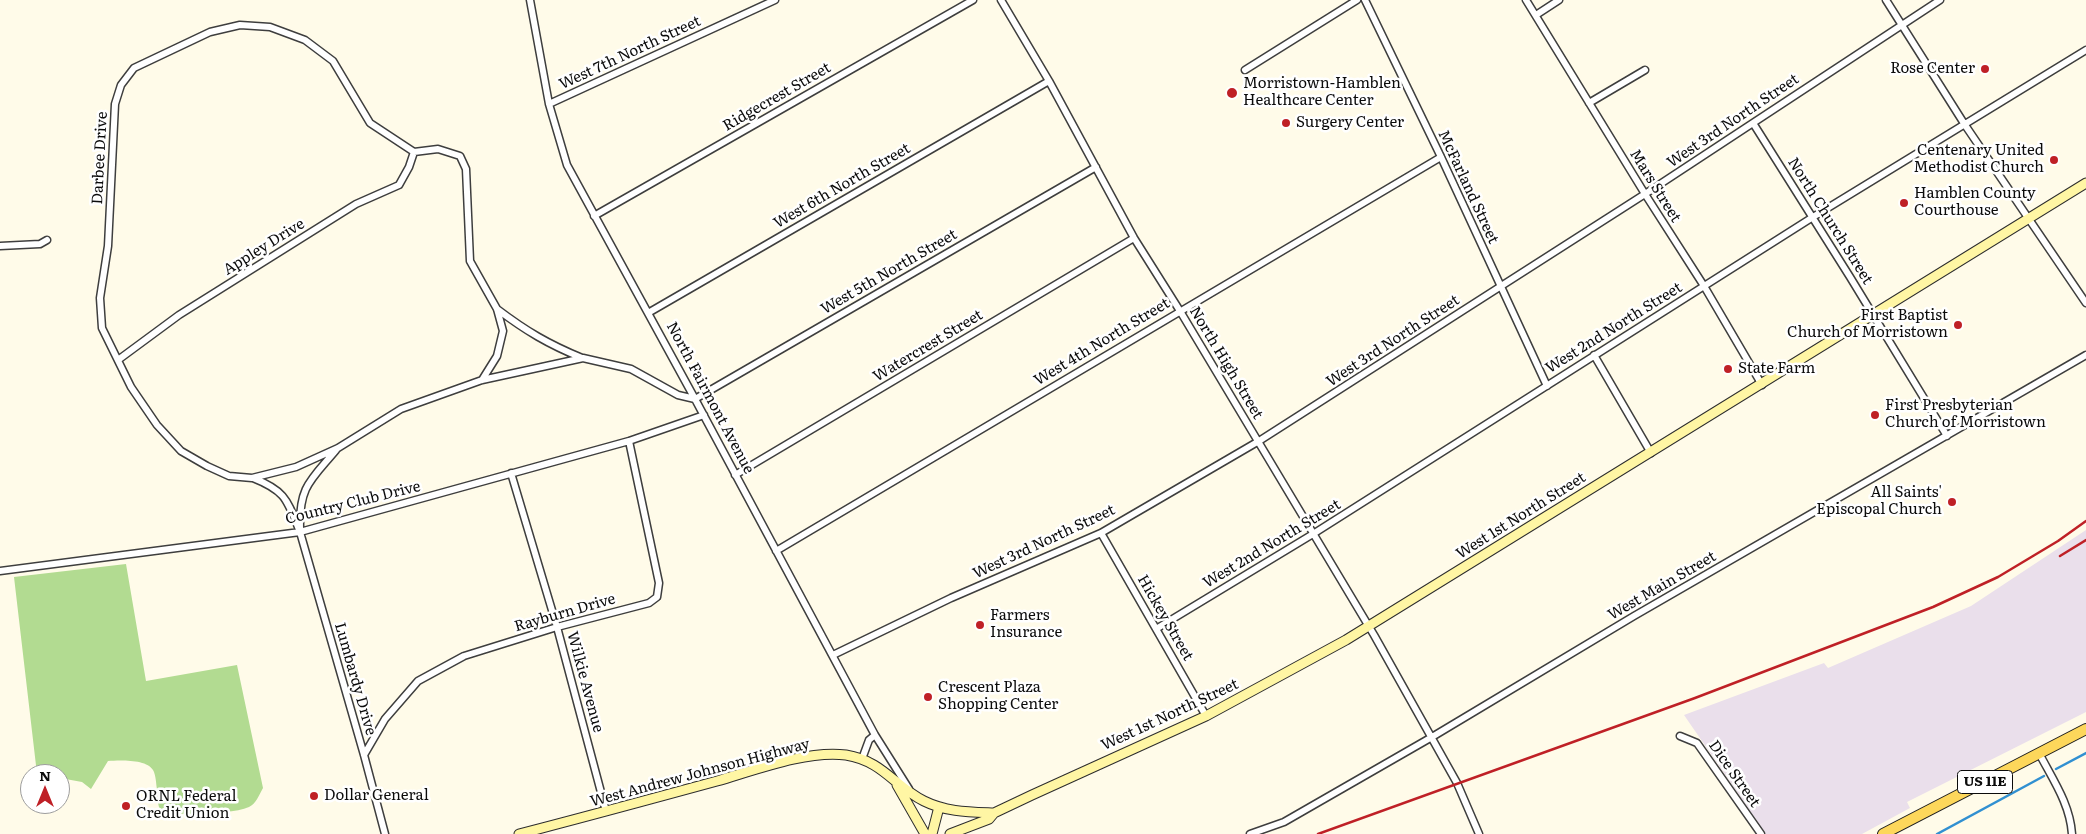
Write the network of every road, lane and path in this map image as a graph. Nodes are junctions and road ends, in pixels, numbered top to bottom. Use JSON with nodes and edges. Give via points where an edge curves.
{"nodes":[{"id":1,"x":530,"y":0,"type":"edge"},
{"id":2,"x":775,"y":0,"type":"edge"},
{"id":3,"x":973,"y":0,"type":"edge"},
{"id":4,"x":1001,"y":0,"type":"edge"},
{"id":5,"x":1357,"y":0,"type":"edge"},
{"id":6,"x":1365,"y":0,"type":"edge"},
{"id":7,"x":1526,"y":0,"type":"edge"},
{"id":8,"x":1559,"y":0,"type":"edge"},
{"id":9,"x":1886,"y":0,"type":"edge"},
{"id":10,"x":1940,"y":0,"type":"edge"},
{"id":11,"x":1536,"y":15,"type":"junction"},
{"id":12,"x":1902,"y":24,"type":"junction"},
{"id":13,"x":2086,"y":50,"type":"edge"},
{"id":14,"x":1246,"y":70,"type":"dead end"},
{"id":15,"x":1645,"y":70,"type":"dead end"},
{"id":16,"x":1048,"y":81,"type":"junction"},
{"id":17,"x":549,"y":104,"type":"junction"},
{"id":18,"x":1589,"y":104,"type":"junction"},
{"id":19,"x":1753,"y":122,"type":"junction"},
{"id":20,"x":1965,"y":125,"type":"junction"},
{"id":21,"x":414,"y":152,"type":"junction"},
{"id":22,"x":1441,"y":157,"type":"junction"},
{"id":23,"x":1096,"y":167,"type":"junction"},
{"id":24,"x":2086,"y":183,"type":"edge"},
{"id":25,"x":1645,"y":194,"type":"junction"},
{"id":26,"x":594,"y":216,"type":"junction"},
{"id":27,"x":1813,"y":217,"type":"junction"},
{"id":28,"x":2029,"y":217,"type":"junction"},
{"id":29,"x":1134,"y":238,"type":"junction"},
{"id":30,"x":46,"y":240,"type":"dead end"},
{"id":31,"x":0,"y":246,"type":"edge"},
{"id":32,"x":1704,"y":286,"type":"junction"},
{"id":33,"x":1500,"y":287,"type":"junction"},
{"id":34,"x":2086,"y":303,"type":"edge"},
{"id":35,"x":497,"y":309,"type":"junction"},
{"id":36,"x":1180,"y":311,"type":"junction"},
{"id":37,"x":648,"y":313,"type":"junction"},
{"id":38,"x":1874,"y":316,"type":"junction"},
{"id":39,"x":1594,"y":355,"type":"junction"},
{"id":40,"x":2086,"y":355,"type":"edge"},
{"id":41,"x":583,"y":358,"type":"junction"},
{"id":42,"x":118,"y":360,"type":"junction"},
{"id":43,"x":482,"y":380,"type":"junction"},
{"id":44,"x":1762,"y":385,"type":"junction"},
{"id":45,"x":1547,"y":386,"type":"junction"},
{"id":46,"x":695,"y":399,"type":"junction"},
{"id":47,"x":704,"y":415,"type":"junction"},
{"id":48,"x":1947,"y":436,"type":"junction"},
{"id":49,"x":629,"y":441,"type":"junction"},
{"id":50,"x":1258,"y":441,"type":"junction"},
{"id":51,"x":338,"y":448,"type":"junction"},
{"id":52,"x":1651,"y":453,"type":"junction"},
{"id":53,"x":511,"y":473,"type":"junction"},
{"id":54,"x":735,"y":475,"type":"junction"},
{"id":55,"x":252,"y":478,"type":"junction"},
{"id":56,"x":300,"y":532,"type":"junction"},
{"id":57,"x":1101,"y":533,"type":"junction"},
{"id":58,"x":1313,"y":534,"type":"junction"},
{"id":59,"x":776,"y":550,"type":"junction"},
{"id":60,"x":0,"y":571,"type":"edge"},
{"id":61,"x":1369,"y":626,"type":"junction"},
{"id":62,"x":557,"y":627,"type":"junction"},
{"id":63,"x":1156,"y":629,"type":"junction"},
{"id":64,"x":833,"y":655,"type":"junction"},
{"id":65,"x":1206,"y":716,"type":"junction"},
{"id":66,"x":2086,"y":729,"type":"edge"},
{"id":67,"x":875,"y":734,"type":"junction"},
{"id":68,"x":1680,"y":736,"type":"dead end"},
{"id":69,"x":1432,"y":737,"type":"junction"},
{"id":70,"x":2039,"y":754,"type":"junction"},
{"id":71,"x":364,"y":755,"type":"junction"},
{"id":72,"x":862,"y":759,"type":"junction"},
{"id":73,"x":893,"y":778,"type":"junction"},
{"id":74,"x":911,"y":793,"type":"junction"},
{"id":75,"x":939,"y":807,"type":"junction"},
{"id":76,"x":606,"y":811,"type":"junction"},
{"id":77,"x":994,"y":813,"type":"junction"},
{"id":78,"x":384,"y":834,"type":"edge"},
{"id":79,"x":519,"y":834,"type":"edge"},
{"id":80,"x":926,"y":834,"type":"edge"},
{"id":81,"x":932,"y":834,"type":"edge"},
{"id":82,"x":950,"y":834,"type":"edge"},
{"id":83,"x":1250,"y":834,"type":"edge"},
{"id":84,"x":1478,"y":834,"type":"edge"},
{"id":85,"x":1761,"y":834,"type":"edge"},
{"id":86,"x":1883,"y":834,"type":"edge"},
{"id":87,"x":2072,"y":834,"type":"edge"}],
"edges":[{"from":1,"to":17,"type":"street","name":"North Fairmont Avenue"},
{"from":2,"to":17,"type":"street","name":"West 7th North Street"},
{"from":3,"to":26,"type":"street","name":"Ridgecrest Street"},
{"from":4,"to":16,"type":"street","name":"North High Street"},
{"from":5,"to":14,"type":"street"},
{"from":6,"to":22,"type":"street","name":"McFarland Street"},
{"from":7,"to":11,"type":"street","name":"Mars Street"},
{"from":8,"to":11,"type":"street"},
{"from":9,"to":12,"type":"street"},
{"from":10,"to":12,"type":"street","name":"West 3rd North Street"},
{"from":11,"to":18,"type":"street","name":"Mars Street"},
{"from":12,"to":19,"type":"street","name":"West 3rd North Street"},
{"from":12,"to":20,"type":"street"},
{"from":13,"to":20,"type":"street","name":"West 2nd North Street"},
{"from":15,"to":18,"type":"street"},
{"from":16,"to":23,"type":"street","name":"North High Street"},
{"from":16,"to":37,"type":"street","name":"West 6th North Street"},
{"from":17,"to":26,"type":"street","name":"North Fairmont Avenue","via":[[567,165]]},
{"from":18,"to":25,"type":"street","name":"Mars Street"},
{"from":19,"to":25,"type":"street","name":"West 3rd North Street"},
{"from":19,"to":27,"type":"street","name":"North Church Street"},
{"from":20,"to":27,"type":"street","name":"West 2nd North Street"},
{"from":20,"to":28,"type":"street"},
{"from":21,"to":35,"type":"street","name":"Darbee Drive","via":[[438,149],[460,156],[466,169],[470,261]]},
{"from":21,"to":42,"type":"street","name":"Appley Drive","via":[[399,185],[348,210],[179,315]]},
{"from":21,"to":42,"type":"street","name":"Darbee Drive","via":[[370,123],[333,62],[305,40],[270,27],[240,25],[210,32],[134,68],[121,85],[115,104],[108,246],[100,298],[102,328]]},
{"from":22,"to":33,"type":"street","name":"McFarland Street"},
{"from":22,"to":36,"type":"street","name":"West 4th North Street"},
{"from":23,"to":29,"type":"street","name":"North High Street"},
{"from":23,"to":46,"type":"street","name":"West 5th North Street"},
{"from":24,"to":28,"type":"main road","name":"West 1st North Street"},
{"from":25,"to":32,"type":"street","name":"Mars Street"},
{"from":25,"to":33,"type":"street","name":"West 3rd North Street"},
{"from":26,"to":37,"type":"street","name":"North Fairmont Avenue"},
{"from":27,"to":32,"type":"street","name":"West 2nd North Street"},
{"from":27,"to":38,"type":"street","name":"North Church Street"},
{"from":28,"to":34,"type":"street"},
{"from":28,"to":38,"type":"main road","name":"West 1st North Street"},
{"from":29,"to":36,"type":"street","name":"North High Street"},
{"from":29,"to":54,"type":"street","name":"Watercrest Street"},
{"from":30,"to":31,"type":"street","via":[[40,244]]},
{"from":32,"to":39,"type":"street","name":"West 2nd North Street"},
{"from":32,"to":44,"type":"street","name":"Mars Street"},
{"from":33,"to":45,"type":"street","name":"McFarland Street"},
{"from":33,"to":50,"type":"street","name":"West 3rd North Street"},
{"from":35,"to":41,"type":"street","name":"Darbee Drive","via":[[548,344]]},
{"from":35,"to":43,"type":"street","name":"Darbee Drive","via":[[503,331],[497,356]]},
{"from":36,"to":50,"type":"street","name":"North High Street"},
{"from":36,"to":59,"type":"street","name":"West 4th North Street"},
{"from":37,"to":46,"type":"street","name":"North Fairmont Avenue"},
{"from":38,"to":44,"type":"main road","name":"West 1st North Street"},
{"from":38,"to":48,"type":"street","name":"North Church Street"},
{"from":39,"to":45,"type":"street","name":"West 2nd North Street"},
{"from":39,"to":52,"type":"street"},
{"from":40,"to":48,"type":"street","name":"West Main Street"},
{"from":41,"to":43,"type":"street","name":"Darbee Drive"},
{"from":41,"to":46,"type":"street","name":"Darbee Drive","via":[[631,370],[678,395]]},
{"from":42,"to":55,"type":"street","name":"Darbee Drive","via":[[131,387],[157,425],[181,451],[229,476]]},
{"from":43,"to":51,"type":"street","name":"Darbee Drive","via":[[401,409]]},
{"from":44,"to":52,"type":"main road","name":"West 1st North Street"},
{"from":45,"to":58,"type":"street","name":"West 2nd North Street"},
{"from":46,"to":47,"type":"street","name":"North Fairmont Avenue"},
{"from":47,"to":49,"type":"street","name":"Country Club Drive"},
{"from":47,"to":54,"type":"street","name":"North Fairmont Avenue"},
{"from":48,"to":69,"type":"street","name":"West Main Street","via":[[1634,616]]},
{"from":49,"to":53,"type":"street","name":"Country Club Drive"},
{"from":49,"to":62,"type":"street","name":"Rayburn Drive","via":[[660,583],[657,597],[649,603]]},
{"from":50,"to":57,"type":"street","name":"West 3rd North Street"},
{"from":50,"to":58,"type":"street","name":"North High Street"},
{"from":51,"to":55,"type":"street","name":"Darbee Drive","via":[[296,467]]},
{"from":51,"to":56,"type":"street","via":[[306,486],[299,505]]},
{"from":52,"to":61,"type":"main road","name":"West 1st North Street"},
{"from":53,"to":56,"type":"street","name":"Country Club Drive"},
{"from":53,"to":62,"type":"street","name":"Wilkie Avenue"},
{"from":54,"to":59,"type":"street","name":"North Fairmont Avenue"},
{"from":55,"to":56,"type":"street","via":[[273,486],[287,499]]},
{"from":56,"to":60,"type":"street","name":"Country Club Drive"},
{"from":56,"to":71,"type":"street","name":"Lumbardy Drive"},
{"from":57,"to":63,"type":"street","name":"Hickey Street"},
{"from":57,"to":64,"type":"street","name":"West 3rd North Street","via":[[951,598]]},
{"from":58,"to":61,"type":"street","name":"North High Street"},
{"from":58,"to":63,"type":"street","name":"West 2nd North Street"},
{"from":59,"to":64,"type":"street","name":"North Fairmont Avenue"},
{"from":61,"to":65,"type":"main road","name":"West 1st North Street"},
{"from":61,"to":69,"type":"street","name":"North High Street"},
{"from":62,"to":71,"type":"street","name":"Rayburn Drive","via":[[464,656],[418,681],[385,719]]},
{"from":62,"to":76,"type":"street","name":"Wilkie Avenue"},
{"from":63,"to":65,"type":"street","name":"Hickey Street"},
{"from":64,"to":67,"type":"street","name":"North Fairmont Avenue"},
{"from":65,"to":77,"type":"main road","name":"West 1st North Street"},
{"from":66,"to":70,"type":"main road","number":"US 11E"},
{"from":67,"to":72,"type":"street","via":[[869,740]]},
{"from":67,"to":74,"type":"street","name":"North Fairmont Avenue"},
{"from":68,"to":85,"type":"street","name":"Dice Street","via":[[1697,743]]},
{"from":69,"to":83,"type":"street","name":"West Main Street","via":[[1284,822]]},
{"from":69,"to":84,"type":"street","name":"North High Street","via":[[1457,783]]},
{"from":70,"to":86,"type":"main road","number":"US 11E"},
{"from":70,"to":87,"type":"street","via":[[2071,817]]},
{"from":71,"to":78,"type":"street","name":"Lumbardy Drive"},
{"from":72,"to":73,"type":"main road","name":"West Andrew Johnson Highway"},
{"from":72,"to":76,"type":"main road","name":"West Andrew Johnson Highway","via":[[830,754],[804,758]]},
{"from":73,"to":74,"type":"main road","name":"West Andrew Johnson Highway"},
{"from":73,"to":80,"type":"main road"},
{"from":74,"to":75,"type":"main road","name":"West Andrew Johnson Highway"},
{"from":75,"to":77,"type":"main road","name":"West Andrew Johnson Highway"},
{"from":75,"to":81,"type":"main road"},
{"from":76,"to":79,"type":"main road","name":"West Andrew Johnson Highway"},
{"from":77,"to":82,"type":"main road","name":"West 1st North Street","via":[[989,819]]}]}
